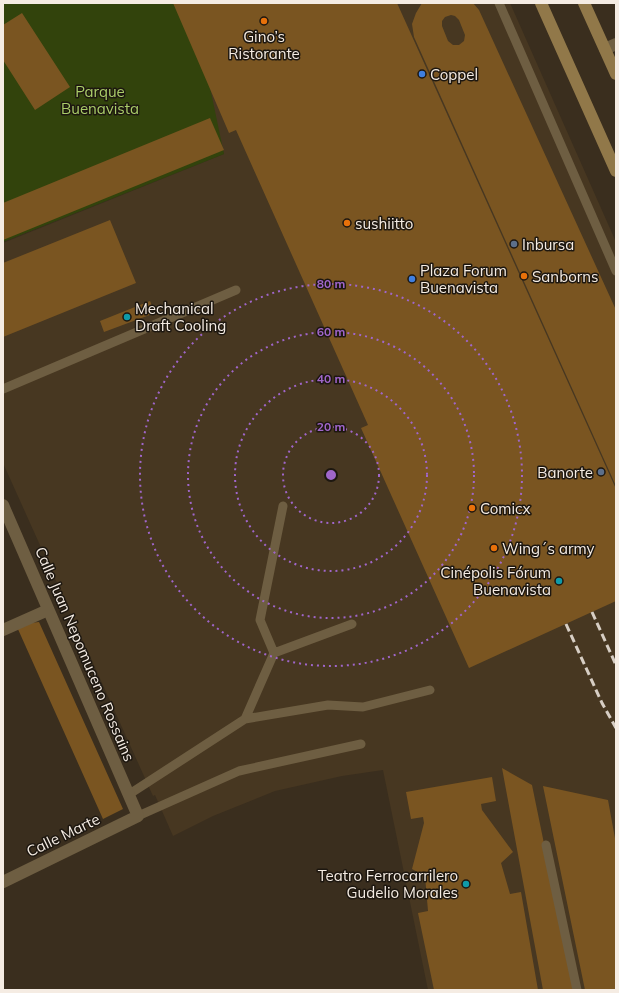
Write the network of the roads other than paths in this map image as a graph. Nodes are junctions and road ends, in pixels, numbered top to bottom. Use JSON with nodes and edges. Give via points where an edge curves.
{"nodes":[{"id":1,"x":499,"y":3,"type":"edge"},
{"id":2,"x":541,"y":3,"type":"edge"},
{"id":3,"x":584,"y":3,"type":"edge"},
{"id":4,"x":610,"y":47,"type":"edge"},
{"id":5,"x":616,"y":74,"type":"edge"},
{"id":6,"x":616,"y":171,"type":"edge"},
{"id":7,"x":616,"y":271,"type":"edge"},
{"id":8,"x":236,"y":290,"type":"dead end"},
{"id":9,"x":3,"y":389,"type":"edge"},
{"id":10,"x":3,"y":505,"type":"edge"},
{"id":11,"x":283,"y":506,"type":"dead end"},
{"id":12,"x":48,"y":610,"type":"junction"},
{"id":13,"x":352,"y":624,"type":"dead end"},
{"id":14,"x":3,"y":630,"type":"edge"},
{"id":15,"x":274,"y":653,"type":"junction"},
{"id":16,"x":430,"y":690,"type":"dead end"},
{"id":17,"x":246,"y":719,"type":"junction"},
{"id":18,"x":361,"y":744,"type":"dead end"},
{"id":19,"x":128,"y":796,"type":"junction"},
{"id":20,"x":138,"y":816,"type":"junction"},
{"id":21,"x":546,"y":845,"type":"dead end"},
{"id":22,"x":3,"y":882,"type":"edge"},
{"id":23,"x":577,"y":990,"type":"edge"}],
"edges":[{"from":1,"to":7,"type":"lane"},
{"from":2,"to":6,"type":"main road"},
{"from":3,"to":4,"type":"main road"},
{"from":4,"to":5,"type":"main road"},
{"from":8,"to":9,"type":"lane"},
{"from":10,"to":12,"type":"street","name":"Calle Juan Nepomuceno Rossains"},
{"from":11,"to":15,"type":"lane","via":[[260,620]]},
{"from":12,"to":14,"type":"street"},
{"from":12,"to":19,"type":"street","name":"Calle Juan Nepomuceno Rossains"},
{"from":13,"to":15,"type":"lane"},
{"from":15,"to":17,"type":"lane"},
{"from":16,"to":17,"type":"lane","via":[[363,707],[328,705]]},
{"from":17,"to":19,"type":"lane"},
{"from":18,"to":20,"type":"lane","via":[[240,772]]},
{"from":19,"to":20,"type":"street","name":"Calle Juan Nepomuceno Rossains"},
{"from":20,"to":22,"type":"street","name":"Calle Marte"},
{"from":21,"to":23,"type":"lane"}]}
